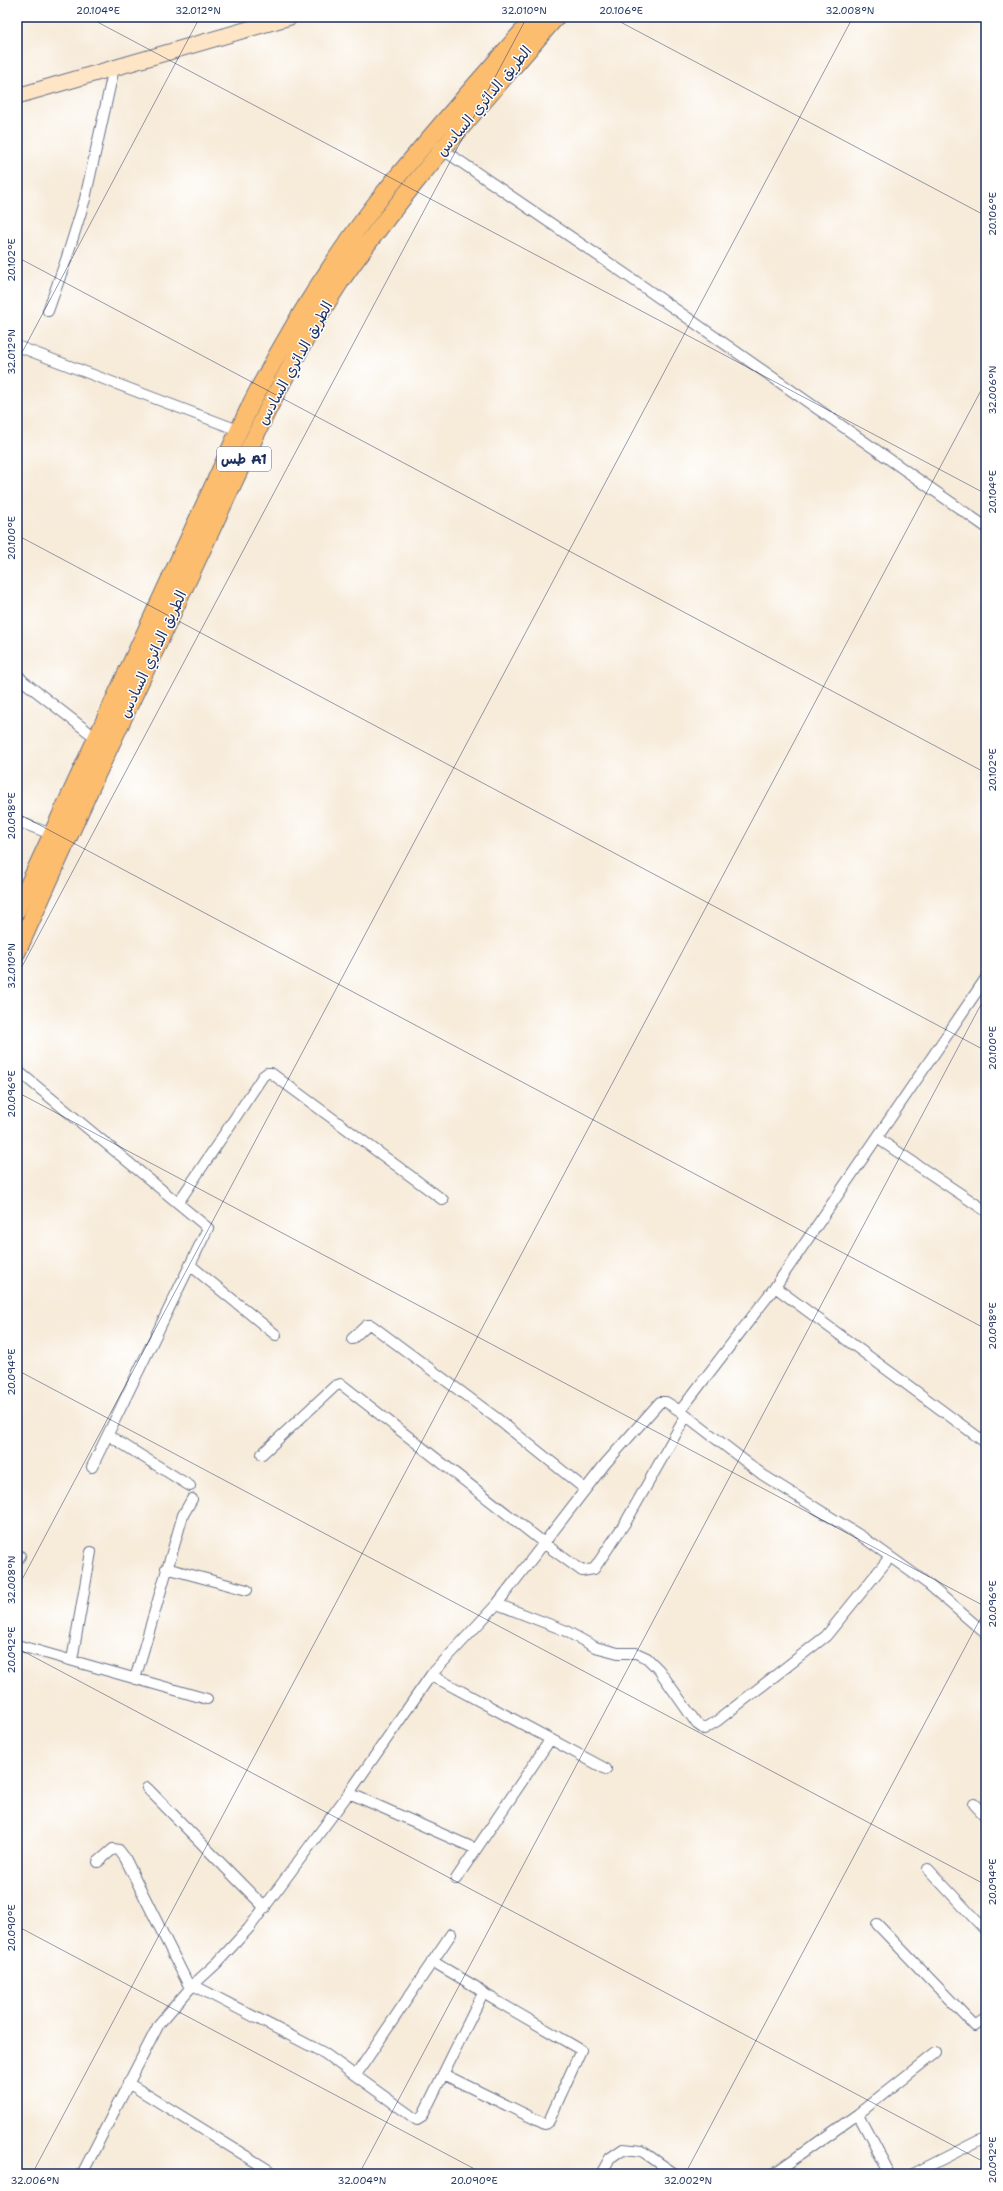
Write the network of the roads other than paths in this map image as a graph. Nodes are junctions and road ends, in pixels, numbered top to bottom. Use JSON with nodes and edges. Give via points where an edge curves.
{"nodes":[{"id":1,"x":290,"y":17,"type":"edge"},
{"id":2,"x":535,"y":17,"type":"edge"},
{"id":3,"x":556,"y":17,"type":"edge"},
{"id":4,"x":114,"y":68,"type":"junction"},
{"id":5,"x":17,"y":96,"type":"edge"},
{"id":6,"x":436,"y":144,"type":"junction"},
{"id":7,"x":339,"y":255,"type":"junction"},
{"id":8,"x":353,"y":264,"type":"junction"},
{"id":9,"x":48,"y":311,"type":"dead end"},
{"id":10,"x":17,"y":346,"type":"edge"},
{"id":11,"x":252,"y":402,"type":"junction"},
{"id":12,"x":267,"y":411,"type":"junction"},
{"id":13,"x":238,"y":430,"type":"junction"},
{"id":14,"x":986,"y":527,"type":"edge"},
{"id":15,"x":17,"y":674,"type":"edge"},
{"id":16,"x":96,"y":738,"type":"junction"},
{"id":17,"x":17,"y":821,"type":"edge"},
{"id":18,"x":51,"y":834,"type":"junction"},
{"id":19,"x":17,"y":910,"type":"edge"},
{"id":20,"x":17,"y":952,"type":"edge"},
{"id":21,"x":986,"y":978,"type":"edge"},
{"id":22,"x":17,"y":1070,"type":"edge"},
{"id":23,"x":877,"y":1138,"type":"junction"},
{"id":24,"x":443,"y":1200,"type":"dead end"},
{"id":25,"x":178,"y":1203,"type":"junction"},
{"id":26,"x":986,"y":1211,"type":"edge"},
{"id":27,"x":190,"y":1265,"type":"junction"},
{"id":28,"x":775,"y":1287,"type":"junction"},
{"id":29,"x":276,"y":1334,"type":"dead end"},
{"id":30,"x":352,"y":1339,"type":"dead end"},
{"id":31,"x":683,"y":1414,"type":"junction"},
{"id":32,"x":108,"y":1435,"type":"junction"},
{"id":33,"x":986,"y":1443,"type":"edge"},
{"id":34,"x":262,"y":1454,"type":"dead end"},
{"id":35,"x":92,"y":1467,"type":"dead end"},
{"id":36,"x":190,"y":1486,"type":"dead end"},
{"id":37,"x":585,"y":1489,"type":"junction"},
{"id":38,"x":192,"y":1499,"type":"dead end"},
{"id":39,"x":545,"y":1541,"type":"junction"},
{"id":40,"x":91,"y":1552,"type":"dead end"},
{"id":41,"x":890,"y":1557,"type":"junction"},
{"id":42,"x":166,"y":1568,"type":"junction"},
{"id":43,"x":247,"y":1590,"type":"dead end"},
{"id":44,"x":497,"y":1604,"type":"junction"},
{"id":45,"x":986,"y":1634,"type":"edge"},
{"id":46,"x":17,"y":1645,"type":"edge"},
{"id":47,"x":72,"y":1660,"type":"junction"},
{"id":48,"x":431,"y":1676,"type":"junction"},
{"id":49,"x":135,"y":1679,"type":"junction"},
{"id":50,"x":207,"y":1699,"type":"dead end"},
{"id":51,"x":550,"y":1740,"type":"junction"},
{"id":52,"x":606,"y":1769,"type":"dead end"},
{"id":53,"x":147,"y":1788,"type":"dead end"},
{"id":54,"x":349,"y":1793,"type":"junction"},
{"id":55,"x":974,"y":1804,"type":"dead end"},
{"id":56,"x":986,"y":1817,"type":"edge"},
{"id":57,"x":476,"y":1849,"type":"junction"},
{"id":58,"x":98,"y":1862,"type":"dead end"},
{"id":59,"x":928,"y":1869,"type":"dead end"},
{"id":60,"x":456,"y":1880,"type":"dead end"},
{"id":61,"x":265,"y":1908,"type":"junction"},
{"id":62,"x":877,"y":1924,"type":"dead end"},
{"id":63,"x":986,"y":1931,"type":"edge"},
{"id":64,"x":451,"y":1934,"type":"dead end"},
{"id":65,"x":432,"y":1961,"type":"junction"},
{"id":66,"x":191,"y":1987,"type":"junction"},
{"id":67,"x":483,"y":1993,"type":"junction"},
{"id":68,"x":986,"y":2018,"type":"edge"},
{"id":69,"x":935,"y":2053,"type":"dead end"},
{"id":70,"x":443,"y":2074,"type":"junction"},
{"id":71,"x":356,"y":2075,"type":"junction"},
{"id":72,"x":128,"y":2084,"type":"junction"},
{"id":73,"x":858,"y":2114,"type":"junction"},
{"id":74,"x":986,"y":2137,"type":"edge"},
{"id":75,"x":82,"y":2174,"type":"edge"},
{"id":76,"x":275,"y":2174,"type":"edge"},
{"id":77,"x":601,"y":2174,"type":"edge"},
{"id":78,"x":675,"y":2174,"type":"edge"},
{"id":79,"x":773,"y":2174,"type":"edge"},
{"id":80,"x":890,"y":2174,"type":"edge"},
{"id":81,"x":913,"y":2174,"type":"edge"}],
"edges":[{"from":1,"to":4,"type":"main road"},
{"from":2,"to":6,"type":"highway","name":"الطريق الدائري السادس","number":"طس A1"},
{"from":3,"to":6,"type":"highway","name":"الطريق الدائري السادس","number":"طس A1"},
{"from":4,"to":5,"type":"main road"},
{"from":4,"to":9,"type":"street","via":[[85,199]]},
{"from":6,"to":7,"type":"highway","name":"الطريق الدائري السادس","number":"طس A1","via":[[381,197]]},
{"from":6,"to":8,"type":"highway","name":"الطريق الدائري السادس","number":"طس A1"},
{"from":6,"to":14,"type":"street"},
{"from":7,"to":8,"type":"highway"},
{"from":7,"to":11,"type":"highway","name":"الطريق الدائري السادس","number":"طس A1","via":[[301,313]]},
{"from":8,"to":12,"type":"highway","name":"الطريق الدائري السادس","number":"طس A1","via":[[297,352]]},
{"from":10,"to":13,"type":"street"},
{"from":11,"to":12,"type":"highway"},
{"from":11,"to":13,"type":"highway","name":"الطريق الدائري السادس","number":"طس A1"},
{"from":12,"to":20,"type":"highway","name":"الطريق الدائري السادس","number":"طس A1","via":[[95,778]]},
{"from":13,"to":16,"type":"highway","name":"الطريق الدائري السادس","number":"طس A1"},
{"from":15,"to":16,"type":"street"},
{"from":16,"to":18,"type":"highway","name":"الطريق الدائري السادس","number":"طس A1"},
{"from":17,"to":18,"type":"street"},
{"from":18,"to":19,"type":"highway","name":"الطريق الدائري السادس","number":"طس A1"},
{"from":21,"to":23,"type":"street"},
{"from":22,"to":25,"type":"street"},
{"from":23,"to":26,"type":"street"},
{"from":23,"to":28,"type":"street"},
{"from":24,"to":25,"type":"street","via":[[271,1073],[267,1073]]},
{"from":25,"to":27,"type":"street","via":[[208,1228]]},
{"from":27,"to":29,"type":"street"},
{"from":27,"to":32,"type":"street"},
{"from":28,"to":31,"type":"street"},
{"from":28,"to":33,"type":"street"},
{"from":30,"to":37,"type":"street","via":[[367,1325],[371,1325],[495,1417]]},
{"from":31,"to":37,"type":"street","via":[[666,1402],[660,1402]]},
{"from":31,"to":39,"type":"street","via":[[627,1520],[594,1569],[582,1571]]},
{"from":31,"to":41,"type":"street","via":[[763,1474]]},
{"from":32,"to":35,"type":"street"},
{"from":32,"to":36,"type":"street"},
{"from":34,"to":39,"type":"street","via":[[335,1386],[341,1384]]},
{"from":37,"to":39,"type":"street"},
{"from":38,"to":42,"type":"street","via":[[183,1515]]},
{"from":39,"to":44,"type":"street"},
{"from":40,"to":47,"type":"street"},
{"from":41,"to":44,"type":"street","via":[[826,1636],[704,1729],[697,1724],[659,1670],[647,1658],[636,1653],[618,1653],[595,1647],[564,1630]]},
{"from":41,"to":45,"type":"street","via":[[928,1584]]},
{"from":42,"to":43,"type":"street"},
{"from":42,"to":49,"type":"street"},
{"from":44,"to":48,"type":"street"},
{"from":46,"to":47,"type":"street"},
{"from":47,"to":49,"type":"street"},
{"from":48,"to":51,"type":"street"},
{"from":48,"to":54,"type":"street"},
{"from":49,"to":50,"type":"street"},
{"from":51,"to":52,"type":"street"},
{"from":51,"to":57,"type":"street"},
{"from":53,"to":61,"type":"street"},
{"from":54,"to":57,"type":"street"},
{"from":54,"to":61,"type":"street"},
{"from":55,"to":56,"type":"street"},
{"from":57,"to":60,"type":"street"},
{"from":58,"to":66,"type":"street","via":[[114,1849],[119,1850],[125,1858]]},
{"from":59,"to":63,"type":"street"},
{"from":61,"to":66,"type":"street","via":[[236,1944]]},
{"from":62,"to":68,"type":"street","via":[[975,2026]]},
{"from":64,"to":65,"type":"street"},
{"from":65,"to":67,"type":"street"},
{"from":65,"to":71,"type":"street"},
{"from":66,"to":71,"type":"street","via":[[324,2053]]},
{"from":66,"to":72,"type":"street","via":[[159,2024]]},
{"from":67,"to":70,"type":"street"},
{"from":67,"to":70,"type":"street","via":[[581,2050],[549,2121],[545,2124],[539,2123]]},
{"from":69,"to":73,"type":"street"},
{"from":70,"to":71,"type":"street","via":[[422,2117],[417,2120]]},
{"from":72,"to":75,"type":"street"},
{"from":72,"to":76,"type":"street"},
{"from":73,"to":79,"type":"street"},
{"from":73,"to":80,"type":"street"},
{"from":74,"to":81,"type":"street"},
{"from":77,"to":78,"type":"street","via":[[610,2158],[623,2149],[642,2151]]}]}
